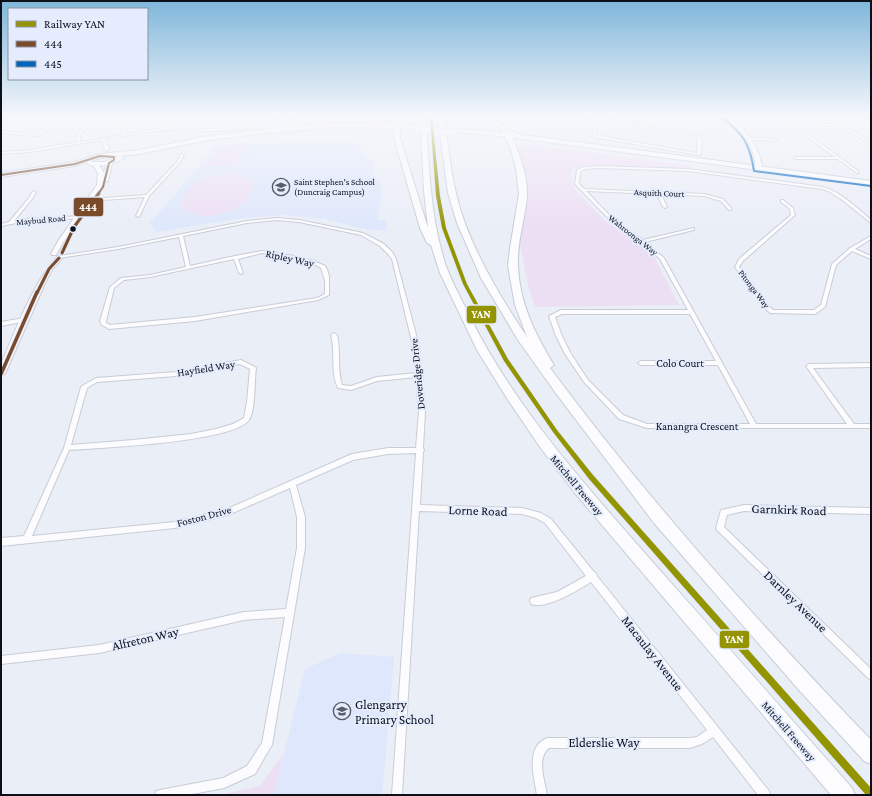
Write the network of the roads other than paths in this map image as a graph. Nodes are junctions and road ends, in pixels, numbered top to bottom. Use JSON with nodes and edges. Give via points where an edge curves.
{"nodes":[{"id":1,"x":139,"y":154,"type":"edge"},
{"id":2,"x":141,"y":154,"type":"edge"},
{"id":3,"x":408,"y":154,"type":"edge"},
{"id":4,"x":426,"y":154,"type":"edge"},
{"id":5,"x":446,"y":154,"type":"edge"},
{"id":6,"x":514,"y":154,"type":"edge"},
{"id":7,"x":631,"y":154,"type":"edge"},
{"id":8,"x":650,"y":154,"type":"edge"},
{"id":9,"x":756,"y":154,"type":"edge"},
{"id":10,"x":834,"y":154,"type":"edge"},
{"id":11,"x":182,"y":155,"type":"dead end"},
{"id":12,"x":637,"y":155,"type":"joint"},
{"id":13,"x":796,"y":158,"type":"dead end"},
{"id":14,"x":839,"y":158,"type":"junction"},
{"id":15,"x":111,"y":160,"type":"junction"},
{"id":16,"x":93,"y":164,"type":"junction"},
{"id":17,"x":756,"y":167,"type":"junction"},
{"id":18,"x":771,"y":170,"type":"junction"},
{"id":19,"x":857,"y":172,"type":"dead end"},
{"id":20,"x":1,"y":175,"type":"edge"},
{"id":21,"x":1,"y":178,"type":"edge"},
{"id":22,"x":871,"y":185,"type":"edge"},
{"id":23,"x":583,"y":190,"type":"junction"},
{"id":24,"x":34,"y":192,"type":"dead end"},
{"id":25,"x":658,"y":193,"type":"junction"},
{"id":26,"x":147,"y":196,"type":"junction"},
{"id":27,"x":92,"y":200,"type":"junction"},
{"id":28,"x":782,"y":201,"type":"dead end"},
{"id":29,"x":665,"y":207,"type":"dead end"},
{"id":30,"x":730,"y":209,"type":"dead end"},
{"id":31,"x":138,"y":216,"type":"dead end"},
{"id":32,"x":80,"y":217,"type":"junction"},
{"id":33,"x":11,"y":222,"type":"junction"},
{"id":34,"x":871,"y":222,"type":"edge"},
{"id":35,"x":1,"y":225,"type":"edge"},
{"id":36,"x":693,"y":229,"type":"dead end"},
{"id":37,"x":181,"y":236,"type":"junction"},
{"id":38,"x":871,"y":237,"type":"edge"},
{"id":39,"x":642,"y":241,"type":"junction"},
{"id":40,"x":852,"y":250,"type":"junction"},
{"id":41,"x":58,"y":256,"type":"junction"},
{"id":42,"x":235,"y":257,"type":"junction"},
{"id":43,"x":871,"y":258,"type":"edge"},
{"id":44,"x":441,"y":264,"type":"junction"},
{"id":45,"x":188,"y":268,"type":"junction"},
{"id":46,"x":241,"y":273,"type":"dead end"},
{"id":47,"x":691,"y":312,"type":"junction"},
{"id":48,"x":21,"y":321,"type":"junction"},
{"id":49,"x":1,"y":324,"type":"edge"},
{"id":50,"x":334,"y":335,"type":"dead end"},
{"id":51,"x":1,"y":361,"type":"edge"},
{"id":52,"x":641,"y":363,"type":"dead end"},
{"id":53,"x":719,"y":363,"type":"junction"},
{"id":54,"x":871,"y":365,"type":"edge"},
{"id":55,"x":1,"y":374,"type":"edge"},
{"id":56,"x":420,"y":375,"type":"junction"},
{"id":57,"x":580,"y":415,"type":"junction"},
{"id":58,"x":754,"y":426,"type":"junction"},
{"id":59,"x":852,"y":426,"type":"junction"},
{"id":60,"x":871,"y":426,"type":"edge"},
{"id":61,"x":67,"y":448,"type":"junction"},
{"id":62,"x":421,"y":450,"type":"junction"},
{"id":63,"x":292,"y":484,"type":"junction"},
{"id":64,"x":416,"y":508,"type":"junction"},
{"id":65,"x":870,"y":512,"type":"edge"},
{"id":66,"x":538,"y":515,"type":"joint"},
{"id":67,"x":720,"y":528,"type":"joint"},
{"id":68,"x":27,"y":538,"type":"junction"},
{"id":69,"x":1,"y":542,"type":"edge"},
{"id":70,"x":593,"y":576,"type":"junction"},
{"id":71,"x":534,"y":601,"type":"dead end"},
{"id":72,"x":289,"y":613,"type":"junction"},
{"id":73,"x":1,"y":660,"type":"edge"},
{"id":74,"x":871,"y":675,"type":"edge"},
{"id":75,"x":714,"y":731,"type":"junction"},
{"id":76,"x":871,"y":754,"type":"edge"},
{"id":77,"x":160,"y":795,"type":"edge"},
{"id":78,"x":397,"y":795,"type":"edge"},
{"id":79,"x":542,"y":795,"type":"edge"},
{"id":80,"x":765,"y":795,"type":"edge"},
{"id":81,"x":845,"y":795,"type":"edge"}],
"edges":[{"from":1,"to":15,"type":"main road"},
{"from":2,"to":15,"type":"main road"},
{"from":3,"to":44,"type":"highway","via":[[424,228]]},
{"from":4,"to":44,"type":"highway","name":"Mitchell Freeway","via":[[432,225]]},
{"from":5,"to":57,"type":"highway","via":[[452,193],[461,223],[486,278],[529,349]]},
{"from":6,"to":57,"type":"highway","via":[[523,192],[513,251],[515,288],[532,335]]},
{"from":7,"to":12,"type":"main road"},
{"from":8,"to":17,"type":"main road"},
{"from":9,"to":17,"type":"main road"},
{"from":10,"to":14,"type":"street"},
{"from":11,"to":26,"type":"street"},
{"from":12,"to":17,"type":"main road"},
{"from":13,"to":14,"type":"street"},
{"from":14,"to":19,"type":"street"},
{"from":15,"to":16,"type":"main road"},
{"from":15,"to":16,"type":"main road","via":[[100,156]]},
{"from":15,"to":27,"type":"main road","via":[[104,183]]},
{"from":16,"to":20,"type":"main road"},
{"from":16,"to":21,"type":"main road"},
{"from":16,"to":27,"type":"main road","via":[[100,170],[102,179]]},
{"from":17,"to":18,"type":"main road"},
{"from":17,"to":18,"type":"main road"},
{"from":17,"to":22,"type":"main road"},
{"from":18,"to":22,"type":"main road"},
{"from":23,"to":25,"type":"street","name":"Asquith Court"},
{"from":23,"to":34,"type":"street","name":"Wahroonga Way","via":[[577,182],[578,171],[584,168],[688,170],[823,188],[838,195]]},
{"from":23,"to":39,"type":"street","name":"Wahroonga Way","via":[[612,220]]},
{"from":24,"to":33,"type":"street"},
{"from":25,"to":29,"type":"street"},
{"from":25,"to":30,"type":"street","name":"Asquith Court","via":[[714,196]]},
{"from":26,"to":27,"type":"street"},
{"from":26,"to":31,"type":"street"},
{"from":27,"to":32,"type":"main road"},
{"from":28,"to":40,"type":"street","name":"Pitonga Way","via":[[792,209],[793,215],[740,260],[737,267],[772,312],[815,312],[823,306],[834,265]]},
{"from":32,"to":33,"type":"street","name":"Maybud Road"},
{"from":32,"to":41,"type":"main road","via":[[61,241]]},
{"from":33,"to":35,"type":"street","name":"Maybud Road"},
{"from":36,"to":39,"type":"street"},
{"from":37,"to":41,"type":"street","name":"Doveridge Drive"},
{"from":37,"to":45,"type":"street"},
{"from":37,"to":56,"type":"street","name":"Doveridge Drive","via":[[253,221],[282,220],[352,231],[375,240],[385,247],[394,259],[416,346]]},
{"from":38,"to":40,"type":"street","name":"Pitonga Way"},
{"from":39,"to":47,"type":"street","name":"Wahroonga Way","via":[[662,258]]},
{"from":40,"to":43,"type":"street"},
{"from":41,"to":48,"type":"main road"},
{"from":42,"to":45,"type":"street","name":"Ripley Way"},
{"from":42,"to":45,"type":"street","name":"Ripley Way","via":[[262,252],[316,263],[325,270],[327,295],[318,299],[195,319],[109,326],[104,324],[112,287],[124,279]]},
{"from":42,"to":46,"type":"street"},
{"from":44,"to":81,"type":"highway","name":"Mitchell Freeway","via":[[472,332],[543,442],[579,488]]},
{"from":47,"to":53,"type":"street","name":"Wahroonga Way"},
{"from":47,"to":58,"type":"street","name":"Kanangra Crescent","via":[[561,312],[552,316],[568,354],[586,381],[621,417],[647,426]]},
{"from":48,"to":49,"type":"street"},
{"from":48,"to":51,"type":"main road"},
{"from":48,"to":55,"type":"main road"},
{"from":50,"to":56,"type":"street","via":[[337,345],[336,378],[340,387],[351,388],[377,379]]},
{"from":52,"to":53,"type":"street","name":"Colo Court"},
{"from":53,"to":58,"type":"street","name":"Wahroonga Way"},
{"from":54,"to":59,"type":"street","via":[[809,366]]},
{"from":56,"to":62,"type":"street","name":"Doveridge Drive"},
{"from":57,"to":76,"type":"highway","via":[[659,518],[800,678]]},
{"from":58,"to":59,"type":"street","name":"Kanangra Crescent"},
{"from":59,"to":60,"type":"street","name":"Kanangra Crescent"},
{"from":61,"to":61,"type":"street","name":"Hayfield Way","via":[[84,387],[96,380],[176,374],[241,362],[252,368],[248,412],[245,420],[234,428],[180,439]]},
{"from":61,"to":68,"type":"street","name":"Hayfield Way"},
{"from":62,"to":63,"type":"street","name":"Foston Drive","via":[[388,451],[352,457]]},
{"from":62,"to":64,"type":"street","name":"Doveridge Drive"},
{"from":63,"to":68,"type":"street","name":"Foston Drive","via":[[228,512],[175,525]]},
{"from":63,"to":72,"type":"street","via":[[301,517],[301,548]]},
{"from":64,"to":66,"type":"street","name":"Lorne Road","via":[[522,511]]},
{"from":64,"to":78,"type":"street","name":"Doveridge Drive"},
{"from":65,"to":67,"type":"street","name":"Garnkirk Road","via":[[744,508],[724,512]]},
{"from":66,"to":70,"type":"street","name":"Macaulay Avenue","via":[[552,525]]},
{"from":67,"to":74,"type":"street","name":"Darnley Avenue"},
{"from":68,"to":69,"type":"street","name":"Foston Drive"},
{"from":70,"to":71,"type":"street","via":[[560,596]]},
{"from":70,"to":75,"type":"street","name":"Macaulay Avenue"},
{"from":72,"to":73,"type":"street","name":"Alfreton Way","via":[[244,616],[99,649]]},
{"from":72,"to":77,"type":"street","via":[[268,745],[251,770],[224,783]]},
{"from":75,"to":79,"type":"street","name":"Elderslie Way","via":[[699,741],[690,742],[547,742],[540,748],[537,758]]},
{"from":75,"to":80,"type":"street","name":"Macaulay Avenue"}]}
